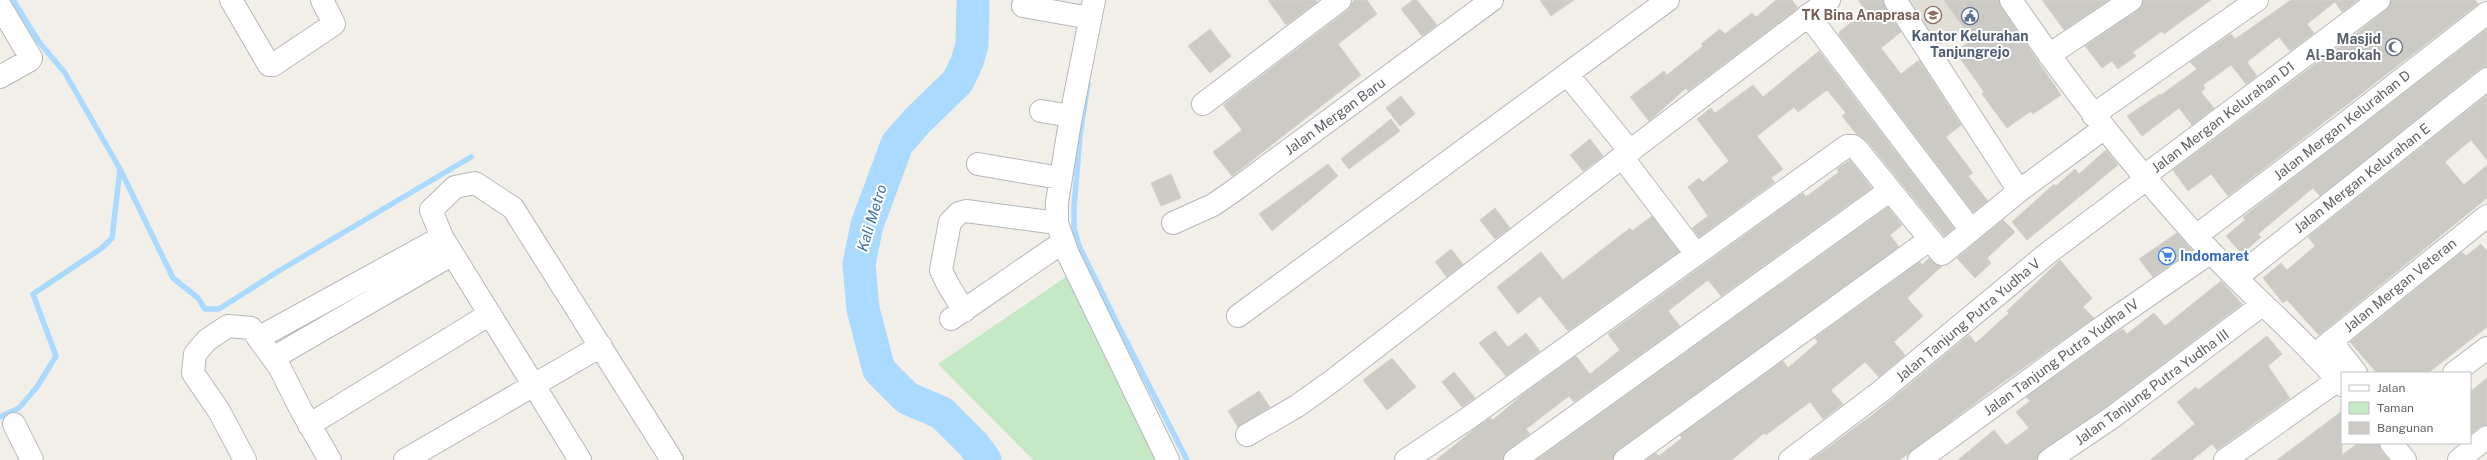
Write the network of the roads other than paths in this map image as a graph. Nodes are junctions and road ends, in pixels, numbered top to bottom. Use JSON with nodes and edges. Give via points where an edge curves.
{"nodes":[{"id":1,"x":231,"y":0,"type":"edge"},
{"id":2,"x":322,"y":0,"type":"edge"},
{"id":3,"x":1340,"y":0,"type":"edge"},
{"id":4,"x":1492,"y":0,"type":"edge"},
{"id":5,"x":1668,"y":0,"type":"edge"},
{"id":6,"x":1829,"y":0,"type":"edge"},
{"id":7,"x":1895,"y":0,"type":"edge"},
{"id":8,"x":2131,"y":0,"type":"edge"},
{"id":9,"x":2257,"y":0,"type":"edge"},
{"id":10,"x":2379,"y":0,"type":"edge"},
{"id":11,"x":2014,"y":1,"type":"edge"},
{"id":12,"x":0,"y":6,"type":"edge"},
{"id":13,"x":1023,"y":6,"type":"dead end"},
{"id":14,"x":1092,"y":9,"type":"edge"},
{"id":15,"x":2487,"y":13,"type":"edge"},
{"id":16,"x":1808,"y":15,"type":"junction"},
{"id":17,"x":2049,"y":55,"type":"junction"},
{"id":18,"x":1567,"y":74,"type":"junction"},
{"id":19,"x":0,"y":77,"type":"edge"},
{"id":20,"x":2487,"y":79,"type":"edge"},
{"id":21,"x":1203,"y":104,"type":"dead end"},
{"id":22,"x":1041,"y":111,"type":"dead end"},
{"id":23,"x":1071,"y":116,"type":"junction"},
{"id":24,"x":2098,"y":122,"type":"junction"},
{"id":25,"x":1626,"y":154,"type":"junction"},
{"id":26,"x":978,"y":164,"type":"dead end"},
{"id":27,"x":1060,"y":178,"type":"junction"},
{"id":28,"x":2144,"y":178,"type":"junction"},
{"id":29,"x":1890,"y":190,"type":"junction"},
{"id":30,"x":2019,"y":191,"type":"junction"},
{"id":31,"x":2487,"y":216,"type":"edge"},
{"id":32,"x":1173,"y":223,"type":"dead end"},
{"id":33,"x":1971,"y":230,"type":"junction"},
{"id":34,"x":1060,"y":232,"type":"junction"},
{"id":35,"x":2196,"y":236,"type":"junction"},
{"id":36,"x":1929,"y":240,"type":"junction"},
{"id":37,"x":446,"y":246,"type":"junction"},
{"id":38,"x":1696,"y":254,"type":"junction"},
{"id":39,"x":2208,"y":254,"type":"junction"},
{"id":40,"x":2236,"y":278,"type":"junction"},
{"id":41,"x":350,"y":287,"type":"junction"},
{"id":42,"x":362,"y":305,"type":"junction"},
{"id":43,"x":2258,"y":309,"type":"junction"},
{"id":44,"x":490,"y":314,"type":"junction"},
{"id":45,"x":1238,"y":316,"type":"dead end"},
{"id":46,"x":258,"y":338,"type":"junction"},
{"id":47,"x":2331,"y":341,"type":"junction"},
{"id":48,"x":601,"y":346,"type":"junction"},
{"id":49,"x":2487,"y":348,"type":"edge"},
{"id":50,"x":2314,"y":355,"type":"junction"},
{"id":51,"x":273,"y":358,"type":"junction"},
{"id":52,"x":2342,"y":372,"type":"edge"},
{"id":53,"x":2455,"y":372,"type":"edge"},
{"id":54,"x":2341,"y":376,"type":"edge"},
{"id":55,"x":2341,"y":382,"type":"edge"},
{"id":56,"x":533,"y":385,"type":"junction"},
{"id":57,"x":14,"y":424,"type":"dead end"},
{"id":58,"x":309,"y":425,"type":"junction"},
{"id":59,"x":1247,"y":436,"type":"dead end"},
{"id":60,"x":2487,"y":437,"type":"edge"},
{"id":61,"x":2392,"y":444,"type":"edge"},
{"id":62,"x":32,"y":460,"type":"edge"},
{"id":63,"x":245,"y":460,"type":"edge"},
{"id":64,"x":330,"y":460,"type":"edge"},
{"id":65,"x":405,"y":460,"type":"edge"},
{"id":66,"x":580,"y":460,"type":"edge"},
{"id":67,"x":672,"y":460,"type":"edge"},
{"id":68,"x":1168,"y":460,"type":"edge"},
{"id":69,"x":1406,"y":460,"type":"edge"},
{"id":70,"x":1515,"y":460,"type":"edge"},
{"id":71,"x":1625,"y":460,"type":"edge"},
{"id":72,"x":1790,"y":460,"type":"edge"},
{"id":73,"x":1919,"y":460,"type":"edge"},
{"id":74,"x":2049,"y":460,"type":"edge"},
{"id":75,"x":2226,"y":460,"type":"edge"},
{"id":76,"x":2405,"y":460,"type":"edge"},
{"id":77,"x":2459,"y":460,"type":"edge"}],
"edges":[{"from":1,"to":2,"type":"street","via":[[266,63],[273,65],[334,24]]},
{"from":3,"to":21,"type":"street"},
{"from":4,"to":32,"type":"street","name":"Jalan Mergan Baru","via":[[1232,192],[1213,205]]},
{"from":5,"to":18,"type":"street"},
{"from":6,"to":16,"type":"street"},
{"from":7,"to":30,"type":"street"},
{"from":8,"to":17,"type":"street"},
{"from":9,"to":24,"type":"street"},
{"from":10,"to":28,"type":"street","name":"Jalan Mergan Kelurahan D1"},
{"from":11,"to":17,"type":"street"},
{"from":12,"to":19,"type":"street","via":[[31,59]]},
{"from":13,"to":14,"type":"street"},
{"from":14,"to":23,"type":"street"},
{"from":15,"to":35,"type":"street","name":"Jalan Mergan Kelurahan D"},
{"from":16,"to":25,"type":"street"},
{"from":16,"to":33,"type":"street"},
{"from":17,"to":24,"type":"street"},
{"from":18,"to":25,"type":"street"},
{"from":18,"to":45,"type":"street"},
{"from":20,"to":40,"type":"street","name":"Jalan Mergan Kelurahan E"},
{"from":22,"to":23,"type":"street"},
{"from":23,"to":27,"type":"street"},
{"from":24,"to":28,"type":"street"},
{"from":24,"to":30,"type":"street"},
{"from":25,"to":38,"type":"street"},
{"from":25,"to":59,"type":"street","via":[[1332,381]]},
{"from":26,"to":27,"type":"street"},
{"from":27,"to":34,"type":"street"},
{"from":28,"to":35,"type":"street"},
{"from":28,"to":72,"type":"street","name":"Jalan Tanjung Putra Yudha V","via":[[2048,253],[1927,355]]},
{"from":29,"to":36,"type":"street"},
{"from":29,"to":38,"type":"street","via":[[1857,149],[1847,146]]},
{"from":29,"to":70,"type":"street"},
{"from":30,"to":33,"type":"street"},
{"from":31,"to":47,"type":"street","name":"Jalan Mergan Veteran"},
{"from":33,"to":36,"type":"street","via":[[1942,254]]},
{"from":34,"to":34,"type":"street","via":[[966,211],[954,216],[950,222],[941,270],[958,315]]},
{"from":34,"to":68,"type":"street"},
{"from":35,"to":39,"type":"street"},
{"from":36,"to":71,"type":"street"},
{"from":37,"to":41,"type":"street"},
{"from":37,"to":42,"type":"street"},
{"from":37,"to":44,"type":"street"},
{"from":37,"to":48,"type":"street","via":[[431,210],[455,187],[475,183],[494,194],[513,208]]},
{"from":38,"to":69,"type":"street"},
{"from":39,"to":40,"type":"street"},
{"from":39,"to":73,"type":"street","name":"Jalan Tanjung Putra Yudha IV"},
{"from":40,"to":43,"type":"street"},
{"from":41,"to":42,"type":"street"},
{"from":41,"to":46,"type":"street"},
{"from":42,"to":51,"type":"street"},
{"from":43,"to":50,"type":"street"},
{"from":43,"to":74,"type":"street","name":"Jalan Tanjung Putra Yudha III","via":[[2114,416]]},
{"from":44,"to":56,"type":"street"},
{"from":44,"to":58,"type":"street"},
{"from":46,"to":51,"type":"street"},
{"from":46,"to":63,"type":"street","via":[[251,328],[228,326],[206,340],[195,354],[194,361],[193,373],[219,411]]},
{"from":47,"to":50,"type":"street","name":"Jalan Mergan Veteran"},
{"from":47,"to":52,"type":"street"},
{"from":48,"to":56,"type":"street"},
{"from":48,"to":67,"type":"street"},
{"from":49,"to":53,"type":"street"},
{"from":50,"to":54,"type":"street"},
{"from":51,"to":58,"type":"street"},
{"from":55,"to":75,"type":"street"},
{"from":56,"to":65,"type":"street"},
{"from":56,"to":66,"type":"street"},
{"from":57,"to":62,"type":"street"},
{"from":58,"to":64,"type":"street"},
{"from":60,"to":77,"type":"street"},
{"from":61,"to":76,"type":"street"}]}
